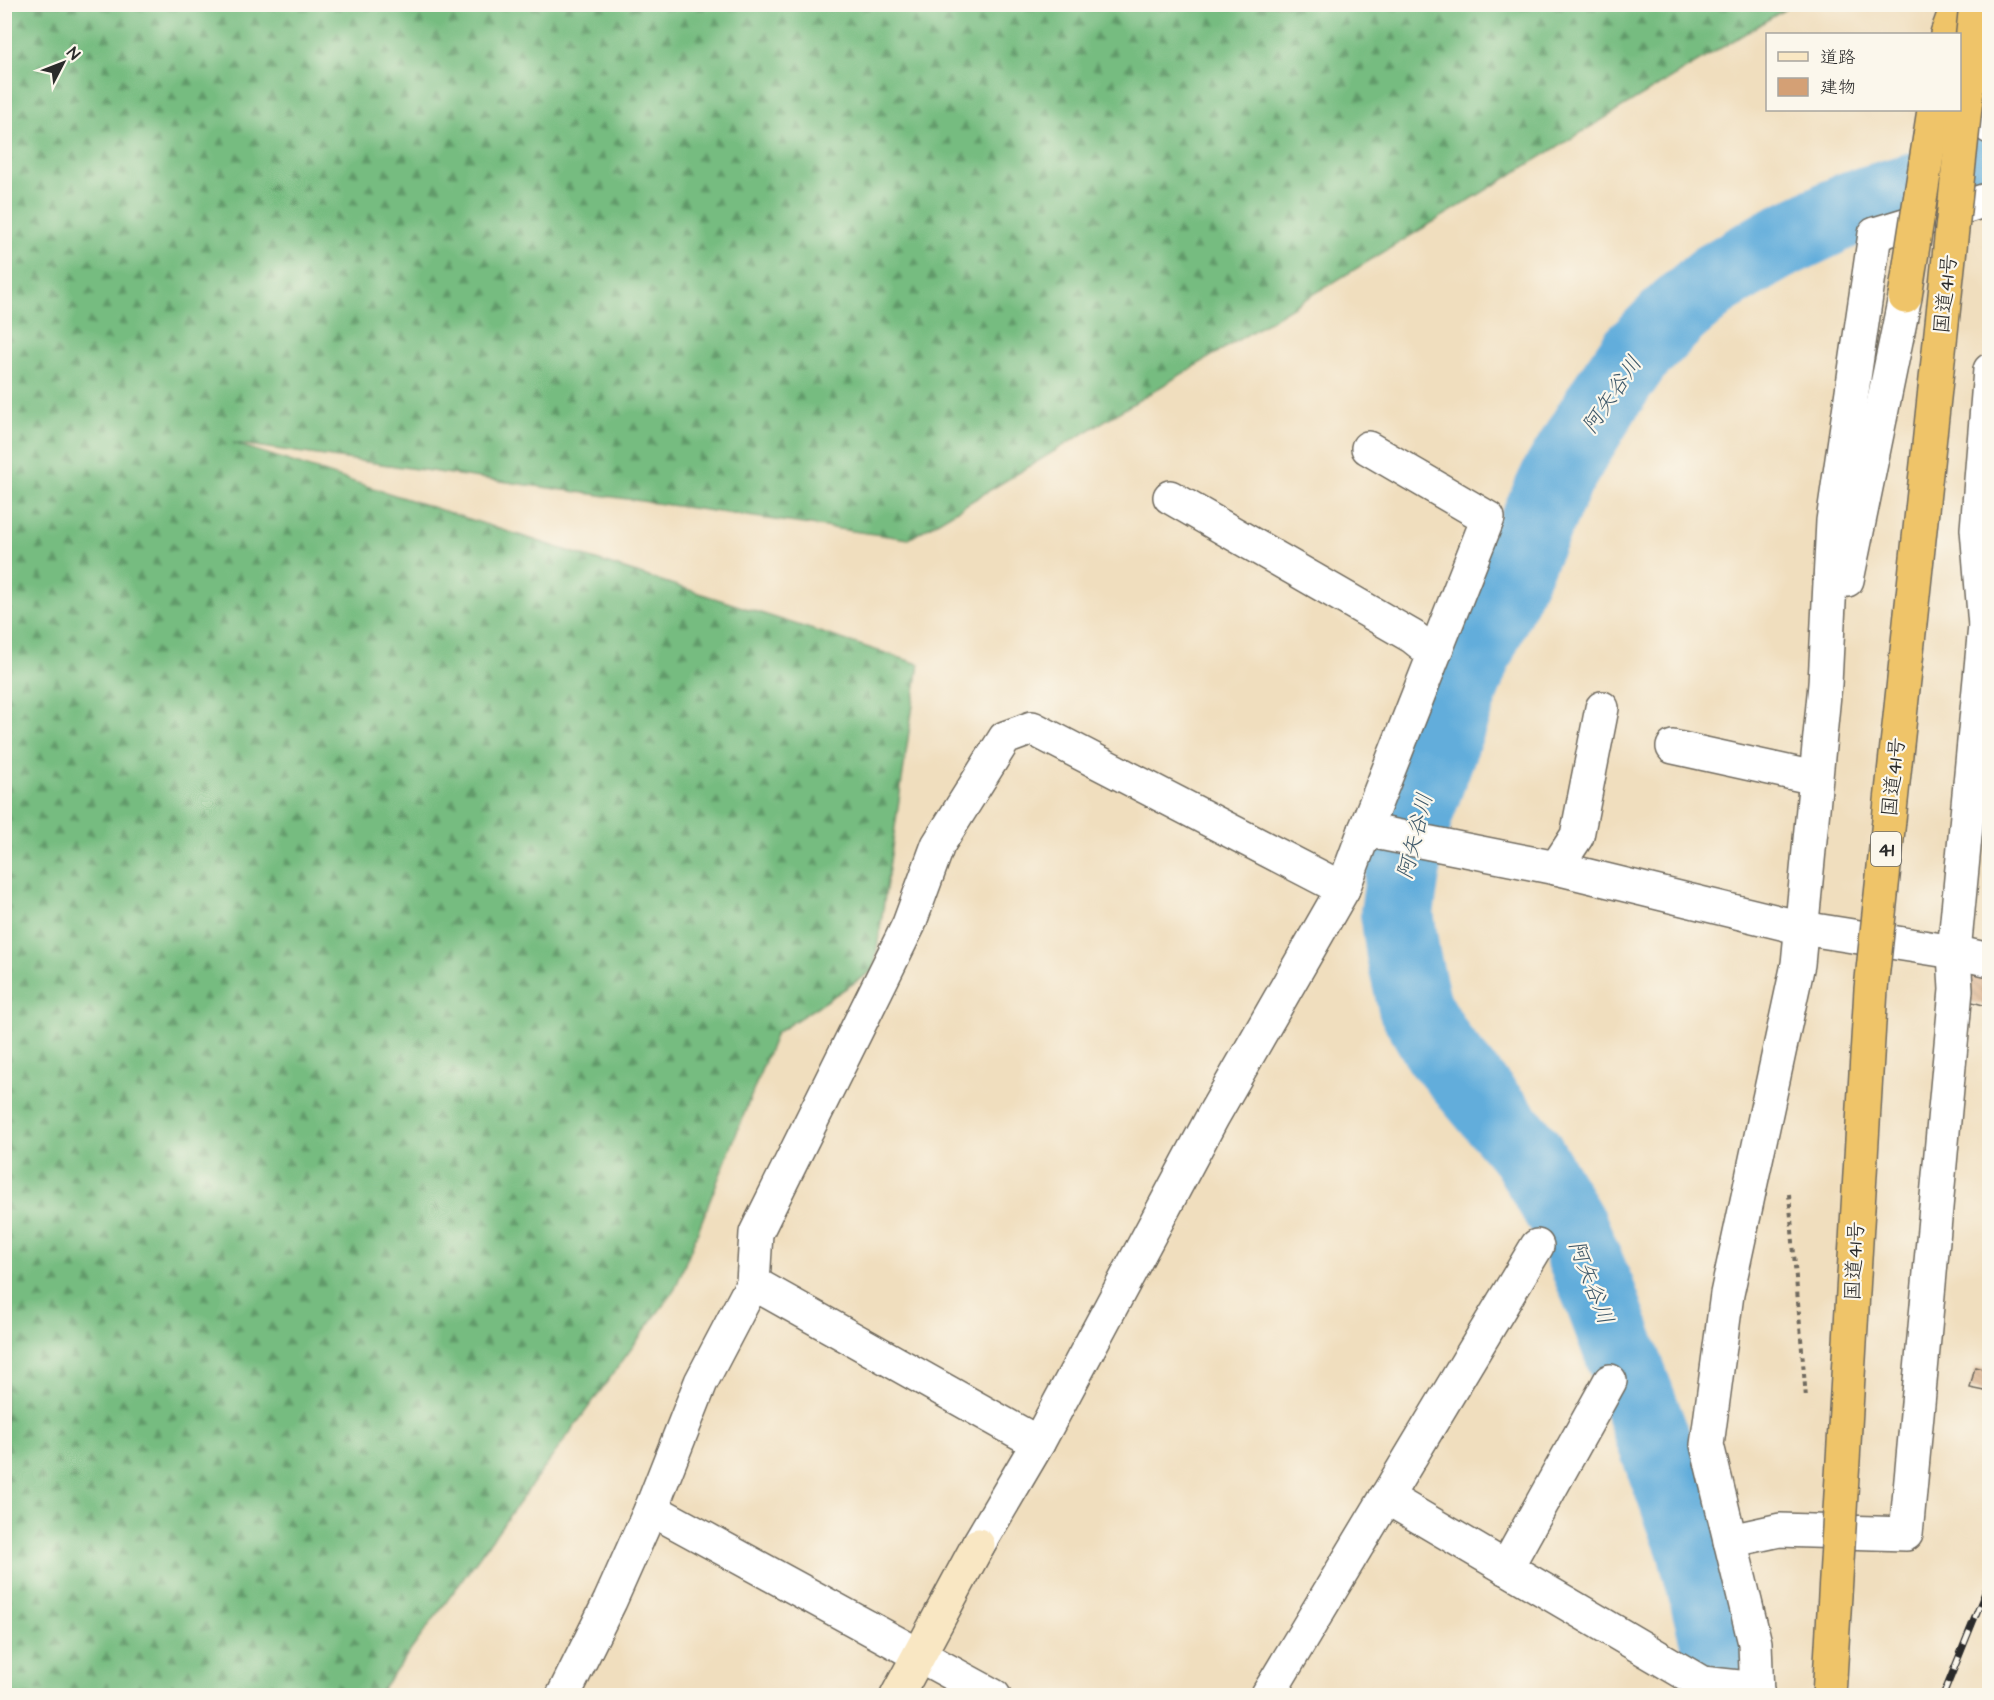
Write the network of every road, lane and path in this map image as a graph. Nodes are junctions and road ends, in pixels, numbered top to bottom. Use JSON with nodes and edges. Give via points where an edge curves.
{"nodes":[{"id":1,"x":1958,"y":4,"type":"edge"},
{"id":2,"x":1976,"y":4,"type":"edge"},
{"id":3,"x":1987,"y":4,"type":"edge"},
{"id":4,"x":1947,"y":33,"type":"edge"},
{"id":5,"x":1934,"y":111,"type":"edge"},
{"id":6,"x":1989,"y":127,"type":"edge"},
{"id":7,"x":1989,"y":200,"type":"edge"},
{"id":8,"x":1905,"y":297,"type":"joint"},
{"id":9,"x":1989,"y":370,"type":"edge"},
{"id":10,"x":1368,"y":448,"type":"dead end"},
{"id":11,"x":1170,"y":496,"type":"dead end"},
{"id":12,"x":1987,"y":616,"type":"edge"},
{"id":13,"x":1433,"y":653,"type":"junction"},
{"id":14,"x":1826,"y":684,"type":"junction"},
{"id":15,"x":1602,"y":708,"type":"dead end"},
{"id":16,"x":1673,"y":747,"type":"dead end"},
{"id":17,"x":1815,"y":778,"type":"junction"},
{"id":18,"x":1375,"y":832,"type":"junction"},
{"id":19,"x":1556,"y":868,"type":"junction"},
{"id":20,"x":1343,"y":889,"type":"junction"},
{"id":21,"x":1802,"y":928,"type":"junction"},
{"id":22,"x":1954,"y":952,"type":"junction"},
{"id":23,"x":1989,"y":960,"type":"edge"},
{"id":24,"x":1789,"y":1187,"type":"dead end"},
{"id":25,"x":1536,"y":1246,"type":"dead end"},
{"id":26,"x":753,"y":1283,"type":"junction"},
{"id":27,"x":1610,"y":1381,"type":"dead end"},
{"id":28,"x":1806,"y":1398,"type":"dead end"},
{"id":29,"x":1038,"y":1443,"type":"junction"},
{"id":30,"x":1386,"y":1497,"type":"junction"},
{"id":31,"x":651,"y":1509,"type":"junction"},
{"id":32,"x":1730,"y":1541,"type":"junction"},
{"id":33,"x":1506,"y":1568,"type":"junction"},
{"id":34,"x":920,"y":1654,"type":"junction"},
{"id":35,"x":1751,"y":1691,"type":"edge"},
{"id":36,"x":563,"y":1695,"type":"edge"},
{"id":37,"x":897,"y":1695,"type":"edge"},
{"id":38,"x":994,"y":1695,"type":"edge"},
{"id":39,"x":1268,"y":1695,"type":"edge"},
{"id":40,"x":1829,"y":1695,"type":"edge"}],
"edges":[{"from":1,"to":4,"type":"highway"},
{"from":2,"to":40,"type":"highway","name":"国道41号","number":"41","bridge":true,"via":[[1871,989]]},
{"from":3,"to":6,"type":"street"},
{"from":5,"to":8,"type":"highway","bridge":true},
{"from":7,"to":14,"type":"street","via":[[1875,234],[1833,521]]},
{"from":8,"to":14,"type":"street"},
{"from":9,"to":12,"type":"street","via":[[1977,529]]},
{"from":10,"to":13,"type":"street","via":[[1488,518]]},
{"from":11,"to":13,"type":"street","via":[[1413,637]]},
{"from":12,"to":22,"type":"street"},
{"from":13,"to":18,"type":"street"},
{"from":14,"to":17,"type":"street"},
{"from":15,"to":19,"type":"street","via":[[1577,836]]},
{"from":16,"to":17,"type":"street"},
{"from":17,"to":21,"type":"street"},
{"from":18,"to":19,"type":"street"},
{"from":18,"to":20,"type":"street"},
{"from":19,"to":21,"type":"street"},
{"from":20,"to":26,"type":"street","via":[[1032,728],[1005,738],[938,845],[909,924],[756,1233]]},
{"from":20,"to":29,"type":"street","via":[[1213,1116]]},
{"from":21,"to":22,"type":"street"},
{"from":21,"to":32,"type":"street","via":[[1798,964],[1727,1294],[1707,1445]]},
{"from":22,"to":23,"type":"street"},
{"from":22,"to":32,"type":"street","via":[[1956,990],[1906,1534],[1780,1530]]},
{"from":24,"to":28,"type":"path"},
{"from":25,"to":30,"type":"street"},
{"from":26,"to":29,"type":"street"},
{"from":26,"to":31,"type":"street","via":[[701,1382]]},
{"from":27,"to":33,"type":"street"},
{"from":29,"to":34,"type":"street"},
{"from":30,"to":33,"type":"street"},
{"from":30,"to":39,"type":"street"},
{"from":31,"to":34,"type":"street"},
{"from":31,"to":36,"type":"street"},
{"from":32,"to":35,"type":"street","via":[[1755,1643]]},
{"from":33,"to":35,"type":"street","via":[[1702,1683]]},
{"from":34,"to":37,"type":"street"},
{"from":34,"to":38,"type":"street"}]}
